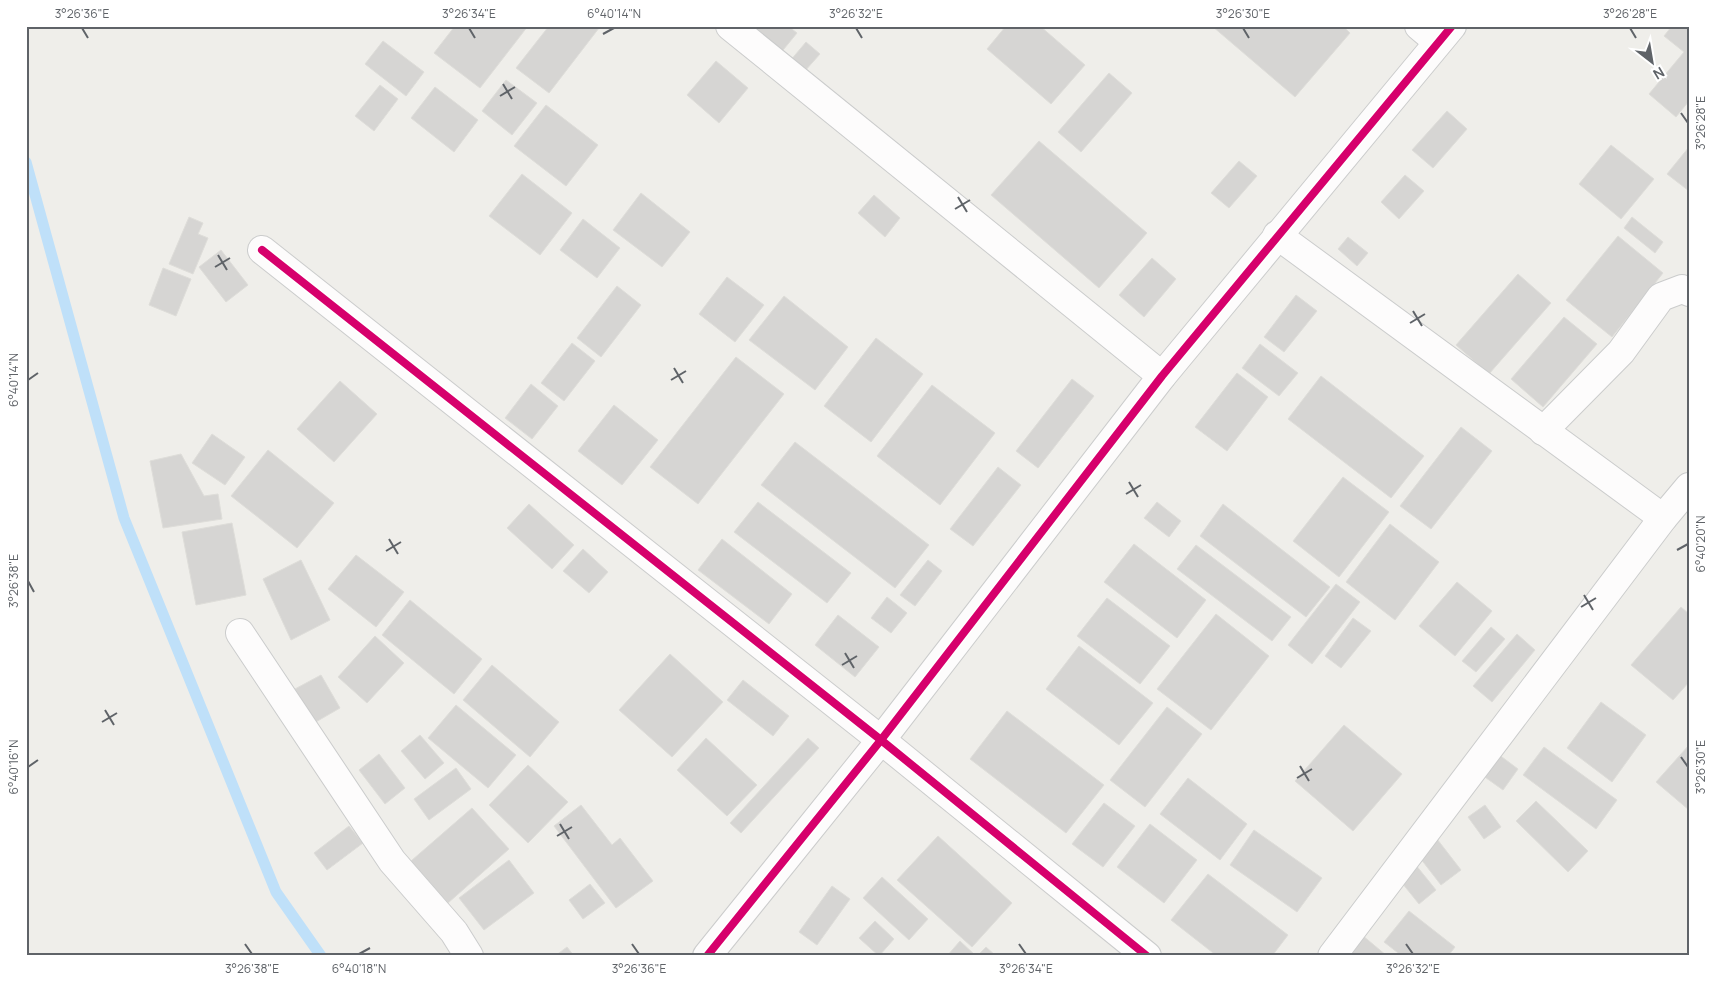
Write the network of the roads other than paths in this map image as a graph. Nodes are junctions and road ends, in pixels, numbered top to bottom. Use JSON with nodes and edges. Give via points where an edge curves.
{"nodes":[{"id":1,"x":730,"y":26,"type":"edge"},
{"id":2,"x":1437,"y":32,"type":"edge"},
{"id":3,"x":1277,"y":235,"type":"junction"},
{"id":4,"x":262,"y":250,"type":"dead end"},
{"id":5,"x":1689,"y":292,"type":"edge"},
{"id":6,"x":1162,"y":376,"type":"junction"},
{"id":7,"x":1544,"y":431,"type":"junction"},
{"id":8,"x":1689,"y":487,"type":"edge"},
{"id":9,"x":1663,"y":518,"type":"junction"},
{"id":10,"x":240,"y":634,"type":"dead end"},
{"id":11,"x":881,"y":740,"type":"junction"},
{"id":12,"x":469,"y":956,"type":"edge"},
{"id":13,"x":708,"y":956,"type":"edge"},
{"id":14,"x":1147,"y":956,"type":"edge"},
{"id":15,"x":1332,"y":956,"type":"edge"}],
"edges":[{"from":1,"to":6,"type":"street"},
{"from":2,"to":3,"type":"street"},
{"from":3,"to":6,"type":"street"},
{"from":3,"to":7,"type":"street"},
{"from":4,"to":11,"type":"street"},
{"from":5,"to":7,"type":"street","via":[[1682,289],[1661,297],[1621,352]]},
{"from":6,"to":11,"type":"street"},
{"from":7,"to":9,"type":"street"},
{"from":8,"to":9,"type":"street"},
{"from":9,"to":15,"type":"street"},
{"from":10,"to":12,"type":"street","via":[[392,862],[454,932]]},
{"from":11,"to":13,"type":"street"},
{"from":11,"to":14,"type":"street"}]}
